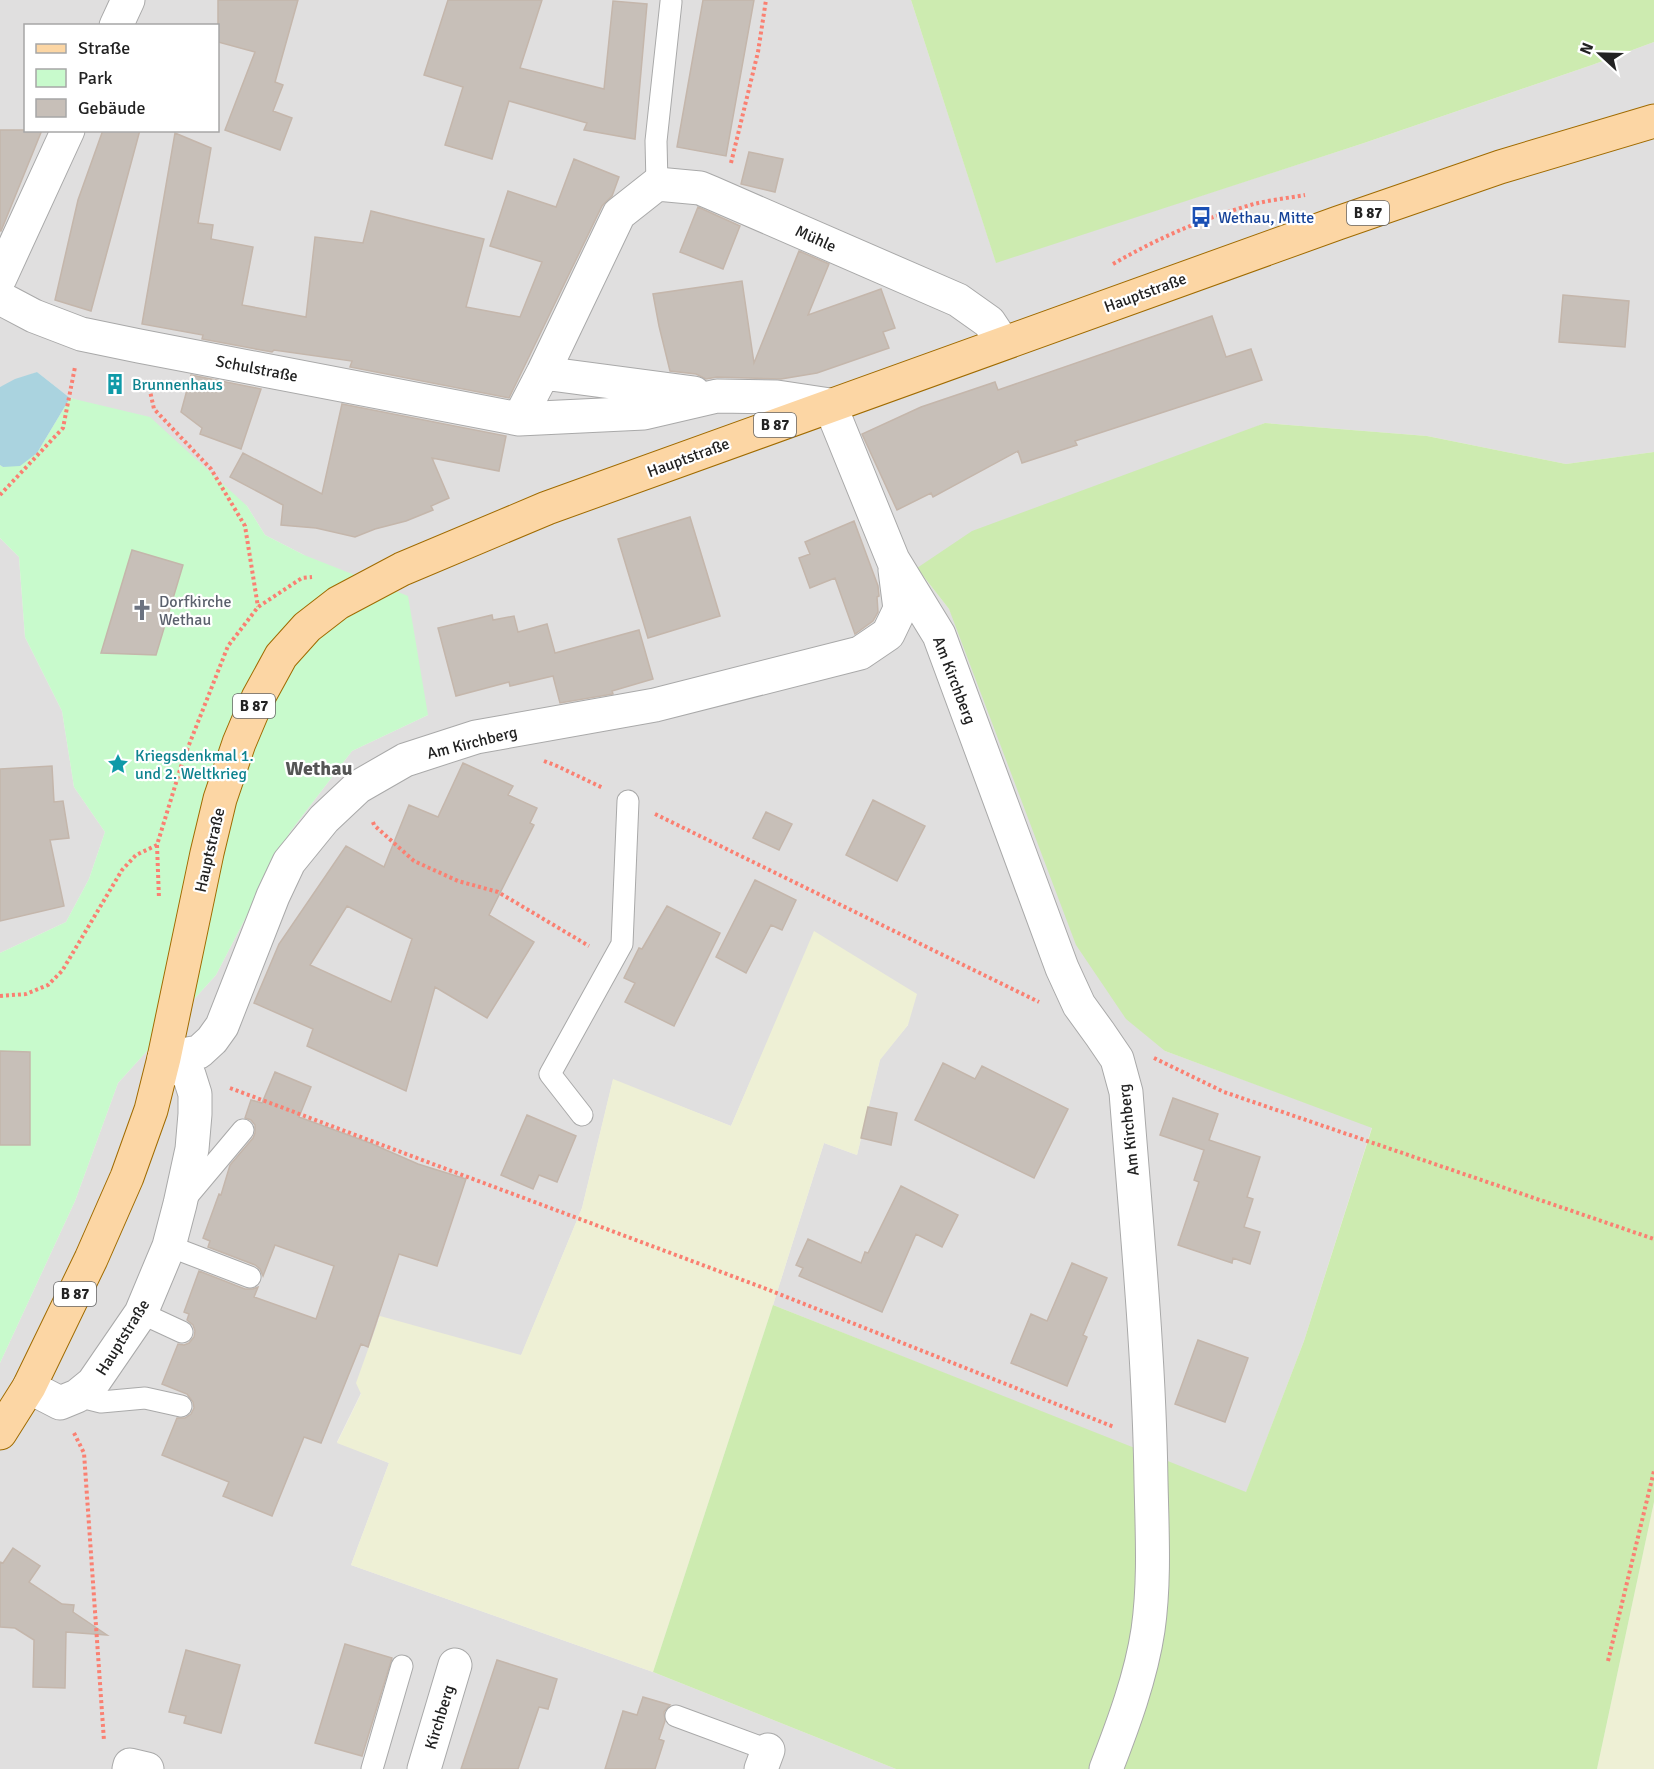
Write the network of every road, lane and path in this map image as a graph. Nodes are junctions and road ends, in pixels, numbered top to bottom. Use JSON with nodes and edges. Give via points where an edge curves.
{"nodes":[{"id":1,"x":128,"y":0,"type":"edge"},
{"id":2,"x":766,"y":0,"type":"edge"},
{"id":3,"x":671,"y":2,"type":"dead end"},
{"id":4,"x":117,"y":24,"type":"edge"},
{"id":5,"x":1654,"y":121,"type":"edge"},
{"id":6,"x":67,"y":132,"type":"edge"},
{"id":7,"x":657,"y":184,"type":"junction"},
{"id":8,"x":712,"y":193,"type":"junction"},
{"id":9,"x":0,"y":278,"type":"edge"},
{"id":10,"x":0,"y":298,"type":"edge"},
{"id":11,"x":81,"y":334,"type":"junction"},
{"id":12,"x":1003,"y":343,"type":"junction"},
{"id":13,"x":140,"y":346,"type":"junction"},
{"id":14,"x":543,"y":373,"type":"junction"},
{"id":15,"x":717,"y":396,"type":"junction"},
{"id":16,"x":830,"y":405,"type":"junction"},
{"id":17,"x":519,"y":419,"type":"junction"},
{"id":18,"x":0,"y":495,"type":"edge"},
{"id":19,"x":893,"y":560,"type":"junction"},
{"id":20,"x":314,"y":577,"type":"dead end"},
{"id":21,"x":258,"y":607,"type":"junction"},
{"id":22,"x":536,"y":758,"type":"dead end"},
{"id":23,"x":358,"y":787,"type":"junction"},
{"id":24,"x":628,"y":801,"type":"junction"},
{"id":25,"x":157,"y":845,"type":"junction"},
{"id":26,"x":158,"y":888,"type":"dead end"},
{"id":27,"x":613,"y":960,"type":"junction"},
{"id":28,"x":0,"y":996,"type":"edge"},
{"id":29,"x":1040,"y":1003,"type":"dead end"},
{"id":30,"x":1152,"y":1057,"type":"dead end"},
{"id":31,"x":164,"y":1058,"type":"junction"},
{"id":32,"x":256,"y":1096,"type":"dead end"},
{"id":33,"x":582,"y":1115,"type":"dead end"},
{"id":34,"x":243,"y":1130,"type":"dead end"},
{"id":35,"x":180,"y":1204,"type":"junction"},
{"id":36,"x":1654,"y":1239,"type":"edge"},
{"id":37,"x":169,"y":1246,"type":"junction"},
{"id":38,"x":250,"y":1277,"type":"dead end"},
{"id":39,"x":141,"y":1312,"type":"junction"},
{"id":40,"x":182,"y":1332,"type":"dead end"},
{"id":41,"x":29,"y":1388,"type":"junction"},
{"id":42,"x":69,"y":1400,"type":"junction"},
{"id":43,"x":181,"y":1406,"type":"dead end"},
{"id":44,"x":0,"y":1433,"type":"edge"},
{"id":45,"x":1151,"y":1442,"type":"junction"},
{"id":46,"x":1654,"y":1471,"type":"edge"},
{"id":47,"x":1608,"y":1661,"type":"dead end"},
{"id":48,"x":455,"y":1665,"type":"dead end"},
{"id":49,"x":402,"y":1666,"type":"dead end"},
{"id":50,"x":676,"y":1716,"type":"dead end"},
{"id":51,"x":764,"y":1759,"type":"edge"},
{"id":52,"x":135,"y":1768,"type":"edge"},
{"id":53,"x":372,"y":1769,"type":"edge"},
{"id":54,"x":423,"y":1769,"type":"edge"},
{"id":55,"x":1106,"y":1769,"type":"edge"}],
"edges":[{"from":1,"to":4,"type":"street"},
{"from":2,"to":8,"type":"path","via":[[758,52],[728,174]]},
{"from":3,"to":7,"type":"lane","via":[[656,141]]},
{"from":5,"to":12,"type":"main road","name":"Hauptstraße","number":"B 87","via":[[1480,174]]},
{"from":6,"to":9,"type":"street"},
{"from":7,"to":8,"type":"street","name":"Mühle"},
{"from":7,"to":14,"type":"street","via":[[619,214]]},
{"from":8,"to":12,"type":"street","name":"Mühle","via":[[958,300],[989,322]]},
{"from":10,"to":11,"type":"street","name":"Schulstraße"},
{"from":11,"to":13,"type":"street","name":"Schulstraße"},
{"from":11,"to":18,"type":"path","via":[[63,428]]},
{"from":12,"to":16,"type":"main road","name":"Hauptstraße","number":"B 87"},
{"from":13,"to":17,"type":"street","name":"Schulstraße"},
{"from":13,"to":21,"type":"path","via":[[154,409],[211,469],[245,526]]},
{"from":14,"to":15,"type":"street"},
{"from":14,"to":17,"type":"street"},
{"from":15,"to":16,"type":"street","name":"Schulstraße","via":[[777,397]]},
{"from":15,"to":17,"type":"street","name":"Schulstraße","via":[[644,413]]},
{"from":16,"to":19,"type":"street","name":"Am Kirchberg"},
{"from":16,"to":31,"type":"main road","name":"Hauptstraße","number":"B 87","via":[[547,508],[402,569],[339,603],[307,627],[281,656],[258,698],[220,799]]},
{"from":19,"to":23,"type":"street","name":"Am Kirchberg","via":[[900,609],[888,634],[860,653],[655,705],[476,737],[405,760]]},
{"from":19,"to":45,"type":"street","name":"Am Kirchberg","via":[[939,635],[1062,968],[1079,1005],[1117,1059],[1126,1092]]},
{"from":20,"to":21,"type":"path","via":[[302,578]]},
{"from":21,"to":25,"type":"path","via":[[228,646],[183,760]]},
{"from":22,"to":24,"type":"path"},
{"from":23,"to":27,"type":"path","via":[[374,825],[414,861],[458,881],[498,892]]},
{"from":23,"to":31,"type":"street","name":"Am Kirchberg","via":[[324,819],[289,862],[222,1026],[212,1040],[198,1052]]},
{"from":24,"to":27,"type":"lane","via":[[622,944]]},
{"from":24,"to":29,"type":"path"},
{"from":25,"to":26,"type":"path"},
{"from":25,"to":28,"type":"path","via":[[136,855],[122,870],[62,971],[48,984],[26,994]]},
{"from":27,"to":33,"type":"lane","via":[[550,1074]]},
{"from":30,"to":36,"type":"path","via":[[1224,1092]]},
{"from":31,"to":35,"type":"street","name":"Hauptstraße","via":[[189,1075],[195,1094],[192,1149]]},
{"from":31,"to":41,"type":"main road","name":"Hauptstraße","number":"B 87","via":[[151,1110],[127,1177]]},
{"from":32,"to":45,"type":"path","via":[[764,1288]]},
{"from":34,"to":35,"type":"lane"},
{"from":35,"to":37,"type":"street","name":"Hauptstraße"},
{"from":37,"to":38,"type":"lane"},
{"from":37,"to":39,"type":"street","name":"Hauptstraße"},
{"from":39,"to":40,"type":"lane"},
{"from":39,"to":42,"type":"street","name":"Hauptstraße","via":[[93,1383]]},
{"from":41,"to":42,"type":"street"},
{"from":41,"to":44,"type":"main road","name":"Hauptstraße","number":"B 87"},
{"from":42,"to":43,"type":"lane","via":[[145,1398]]},
{"from":42,"to":52,"type":"path","via":[[84,1453],[105,1745]]},
{"from":45,"to":55,"type":"street","name":"Am Kirchberg","via":[[1152,1583],[1148,1631],[1138,1676]]},
{"from":46,"to":47,"type":"path"},
{"from":48,"to":54,"type":"street","name":"Kirchberg"},
{"from":49,"to":53,"type":"lane"},
{"from":50,"to":51,"type":"lane"}]}
